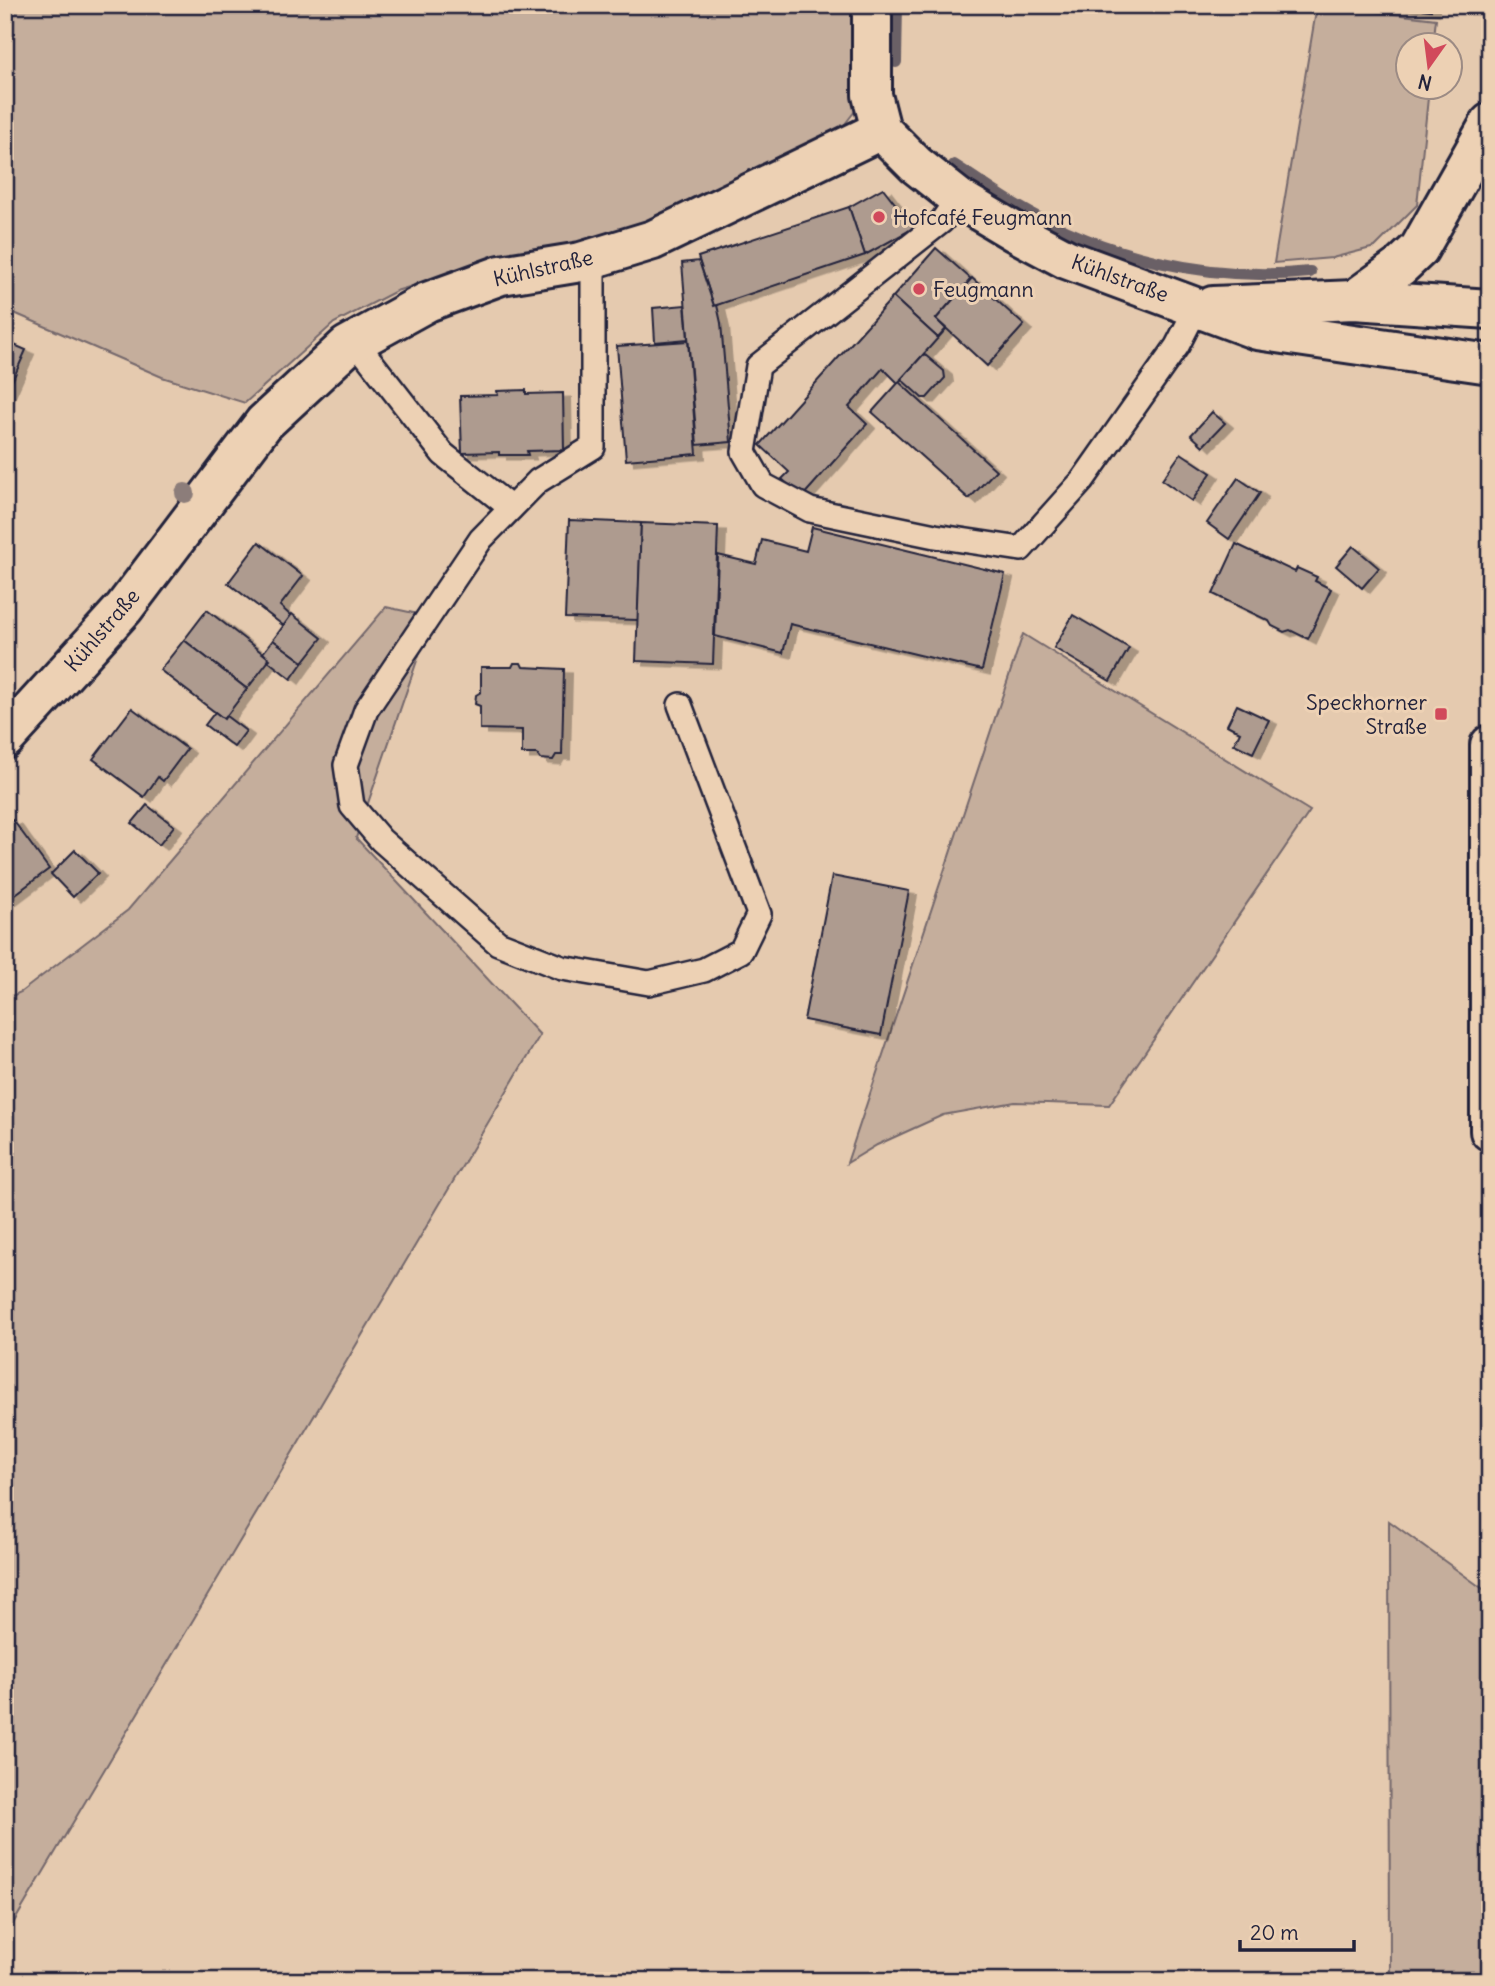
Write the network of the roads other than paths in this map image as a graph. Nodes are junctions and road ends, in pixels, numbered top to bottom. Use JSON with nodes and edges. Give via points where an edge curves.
{"nodes":[{"id":1,"x":872,"y":5,"type":"edge"},
{"id":2,"x":1490,"y":123,"type":"edge"},
{"id":3,"x":881,"y":130,"type":"junction"},
{"id":4,"x":958,"y":198,"type":"junction"},
{"id":5,"x":593,"y":258,"type":"junction"},
{"id":6,"x":1354,"y":300,"type":"junction"},
{"id":7,"x":1197,"y":307,"type":"junction"},
{"id":8,"x":1490,"y":309,"type":"edge"},
{"id":9,"x":355,"y":341,"type":"junction"},
{"id":10,"x":1490,"y":364,"type":"edge"},
{"id":11,"x":511,"y":508,"type":"junction"},
{"id":12,"x":680,"y":705,"type":"dead end"},
{"id":13,"x":5,"y":739,"type":"edge"},
{"id":14,"x":1490,"y":745,"type":"edge"},
{"id":15,"x":1490,"y":1131,"type":"edge"}],
"edges":[{"from":1,"to":3,"type":"street","via":[[872,95]]},
{"from":2,"to":6,"type":"street","via":[[1419,249]]},
{"from":3,"to":4,"type":"street","name":"Kühlstraße"},
{"from":3,"to":5,"type":"street","name":"Kühlstraße","via":[[653,240]]},
{"from":4,"to":7,"type":"street","name":"Kühlstraße","via":[[1066,259]]},
{"from":4,"to":7,"type":"lane","via":[[942,221],[758,366],[744,452],[763,485],[810,510],[1021,549],[1082,481],[1177,346]]},
{"from":5,"to":9,"type":"street","name":"Kühlstraße","via":[[501,275],[427,302]]},
{"from":5,"to":11,"type":"lane","via":[[593,447],[538,481]]},
{"from":6,"to":7,"type":"street","name":"Kühlstraße"},
{"from":6,"to":8,"type":"street","name":"Kühlstraße"},
{"from":7,"to":10,"type":"street","name":"Kühlstraße","via":[[1257,330]]},
{"from":9,"to":11,"type":"lane","via":[[443,454]]},
{"from":9,"to":13,"type":"street","name":"Kühlstraße","via":[[264,424],[124,608]]},
{"from":11,"to":12,"type":"lane","via":[[481,539],[366,710],[346,765],[352,806],[381,840],[498,943],[562,968],[649,983],[704,970],[741,951],[759,914]]},
{"from":14,"to":15,"type":"street"}]}
